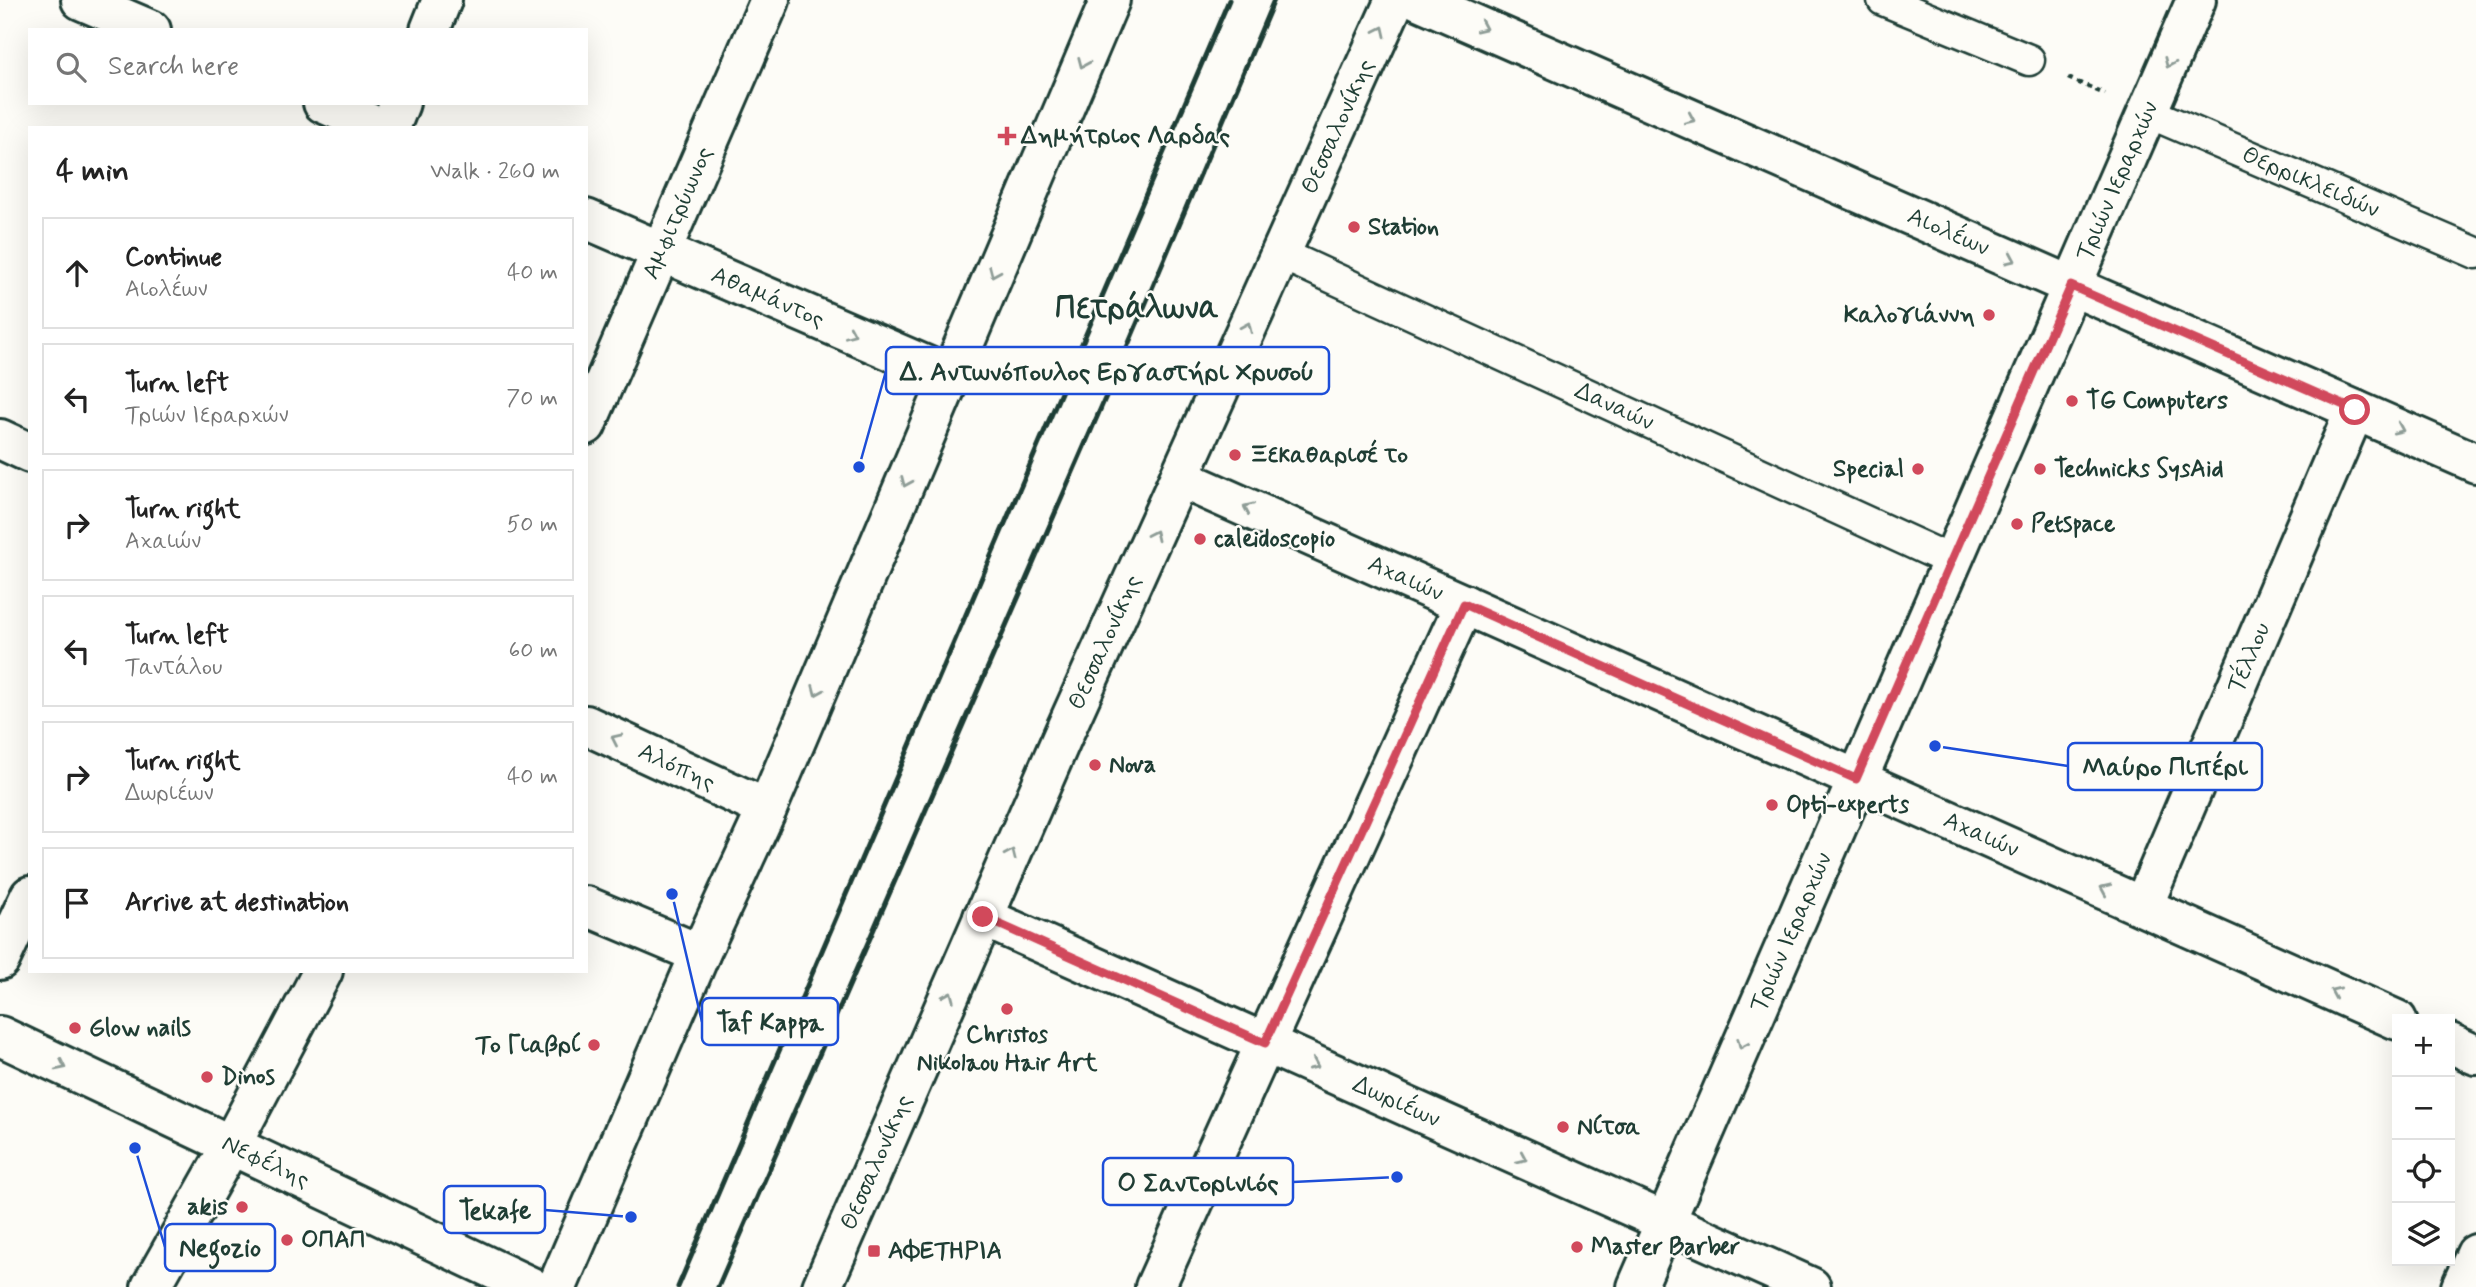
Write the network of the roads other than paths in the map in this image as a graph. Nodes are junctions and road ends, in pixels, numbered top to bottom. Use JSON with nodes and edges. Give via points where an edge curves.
{"nodes":[{"id":1,"x":81,"y":0,"type":"edge"},
{"id":2,"x":442,"y":0,"type":"edge"},
{"id":3,"x":770,"y":0,"type":"edge"},
{"id":4,"x":1110,"y":0,"type":"edge"},
{"id":5,"x":1395,"y":0,"type":"edge"},
{"id":6,"x":1419,"y":0,"type":"edge"},
{"id":7,"x":1882,"y":0,"type":"edge"},
{"id":8,"x":2196,"y":0,"type":"edge"},
{"id":9,"x":146,"y":28,"type":"edge"},
{"id":10,"x":430,"y":28,"type":"edge"},
{"id":11,"x":2029,"y":60,"type":"road end"},
{"id":12,"x":328,"y":105,"type":"edge"},
{"id":13,"x":399,"y":105,"type":"edge"},
{"id":14,"x":2147,"y":112,"type":"junction"},
{"id":15,"x":375,"y":126,"type":"edge"},
{"id":16,"x":391,"y":126,"type":"edge"},
{"id":17,"x":588,"y":220,"type":"edge"},
{"id":18,"x":662,"y":252,"type":"junction"},
{"id":19,"x":1279,"y":253,"type":"junction"},
{"id":20,"x":2476,"y":253,"type":"edge"},
{"id":21,"x":2071,"y":286,"type":"junction"},
{"id":22,"x":950,"y":376,"type":"junction"},
{"id":23,"x":2355,"y":410,"type":"junction"},
{"id":24,"x":588,"y":420,"type":"edge"},
{"id":25,"x":0,"y":439,"type":"edge"},
{"id":26,"x":28,"y":452,"type":"edge"},
{"id":27,"x":2476,"y":463,"type":"edge"},
{"id":28,"x":1180,"y":478,"type":"junction"},
{"id":29,"x":1952,"y":561,"type":"junction"},
{"id":30,"x":1464,"y":604,"type":"junction"},
{"id":31,"x":588,"y":726,"type":"edge"},
{"id":32,"x":1856,"y":779,"type":"junction"},
{"id":33,"x":767,"y":809,"type":"junction"},
{"id":34,"x":28,"y":900,"type":"edge"},
{"id":35,"x":2143,"y":906,"type":"junction"},
{"id":36,"x":588,"y":907,"type":"edge"},
{"id":37,"x":983,"y":917,"type":"junction"},
{"id":38,"x":700,"y":954,"type":"junction"},
{"id":39,"x":0,"y":960,"type":"edge"},
{"id":40,"x":322,"y":973,"type":"edge"},
{"id":41,"x":2392,"y":1018,"type":"edge"},
{"id":42,"x":0,"y":1036,"type":"edge"},
{"id":43,"x":1265,"y":1043,"type":"junction"},
{"id":44,"x":2455,"y":1045,"type":"edge"},
{"id":45,"x":2476,"y":1055,"type":"edge"},
{"id":46,"x":230,"y":1147,"type":"junction"},
{"id":47,"x":1665,"y":1222,"type":"junction"},
{"id":48,"x":2476,"y":1254,"type":"edge"},
{"id":49,"x":150,"y":1287,"type":"edge"},
{"id":50,"x":531,"y":1287,"type":"edge"},
{"id":51,"x":557,"y":1287,"type":"edge"},
{"id":52,"x":822,"y":1287,"type":"edge"},
{"id":53,"x":1154,"y":1287,"type":"edge"},
{"id":54,"x":1637,"y":1287,"type":"edge"},
{"id":55,"x":1811,"y":1287,"type":"edge"},
{"id":56,"x":2461,"y":1287,"type":"edge"}],
"edges":[{"from":1,"to":9,"type":"street"},
{"from":2,"to":10,"type":"street"},
{"from":3,"to":18,"type":"street","name":"Αμφιτρύωνος"},
{"from":4,"to":22,"type":"street","one_way":true},
{"from":19,"to":5,"type":"street","name":"Θεσσαλονίκης","one_way":true},
{"from":6,"to":21,"type":"street","name":"Αιολέων","one_way":true},
{"from":7,"to":11,"type":"lane"},
{"from":8,"to":14,"type":"street","name":"Τριών Ιεραρχών","one_way":true},
{"from":12,"to":15,"type":"street"},
{"from":13,"to":16,"type":"street"},
{"from":14,"to":20,"type":"lane","name":"Θερρικλειδών"},
{"from":14,"to":21,"type":"street","name":"Τριών Ιεραρχών"},
{"from":17,"to":18,"type":"street","name":"Αθαμάντος"},
{"from":18,"to":22,"type":"street","name":"Αθαμάντος","one_way":true},
{"from":18,"to":24,"type":"street","name":"Αμφιτρύωνος"},
{"from":28,"to":19,"type":"street","name":"Θεσσαλονίκης","one_way":true},
{"from":19,"to":29,"type":"lane","name":"Δαναών"},
{"from":21,"to":23,"type":"street","name":"Αιολέων"},
{"from":21,"to":29,"type":"street","name":"Τριών Ιεραρχών"},
{"from":22,"to":33,"type":"street","one_way":true},
{"from":23,"to":27,"type":"street","name":"Αιολέων","one_way":true},
{"from":23,"to":35,"type":"street","name":"Τέλλου"},
{"from":25,"to":26,"type":"street"},
{"from":30,"to":28,"type":"street","name":"Αχαιών","one_way":true},
{"from":37,"to":28,"type":"street","name":"Θεσσαλονίκης","one_way":true},
{"from":29,"to":32,"type":"street","name":"Τριών Ιεραρχών"},
{"from":30,"to":32,"type":"street","name":"Αχαιών"},
{"from":30,"to":43,"type":"street"},
{"from":33,"to":31,"type":"street","name":"Αλόπης","one_way":true},
{"from":35,"to":32,"type":"street","name":"Αχαιών","one_way":true},
{"from":32,"to":47,"type":"street","name":"Τριών Ιεραρχών","one_way":true},
{"from":33,"to":38,"type":"street"},
{"from":34,"to":39,"type":"street"},
{"from":41,"to":35,"type":"street","name":"Αχαιών","one_way":true},
{"from":36,"to":38,"type":"street"},
{"from":37,"to":43,"type":"street","name":"Δωριέων"},
{"from":52,"to":37,"type":"street","name":"Θεσσαλονίκης","one_way":true},
{"from":38,"to":51,"type":"street"},
{"from":40,"to":46,"type":"street"},
{"from":42,"to":46,"type":"street","name":"Νεφέλης","one_way":true},
{"from":43,"to":47,"type":"street","name":"Δωριέων","one_way":true},
{"from":43,"to":53,"type":"street"},
{"from":44,"to":45,"type":"street"},
{"from":46,"to":49,"type":"street"},
{"from":46,"to":50,"type":"street","name":"Νεφέλης"},
{"from":47,"to":54,"type":"street","name":"Τριών Ιεραρχών"},
{"from":47,"to":55,"type":"street","name":"Δωριέων"},
{"from":48,"to":56,"type":"street"}]}
